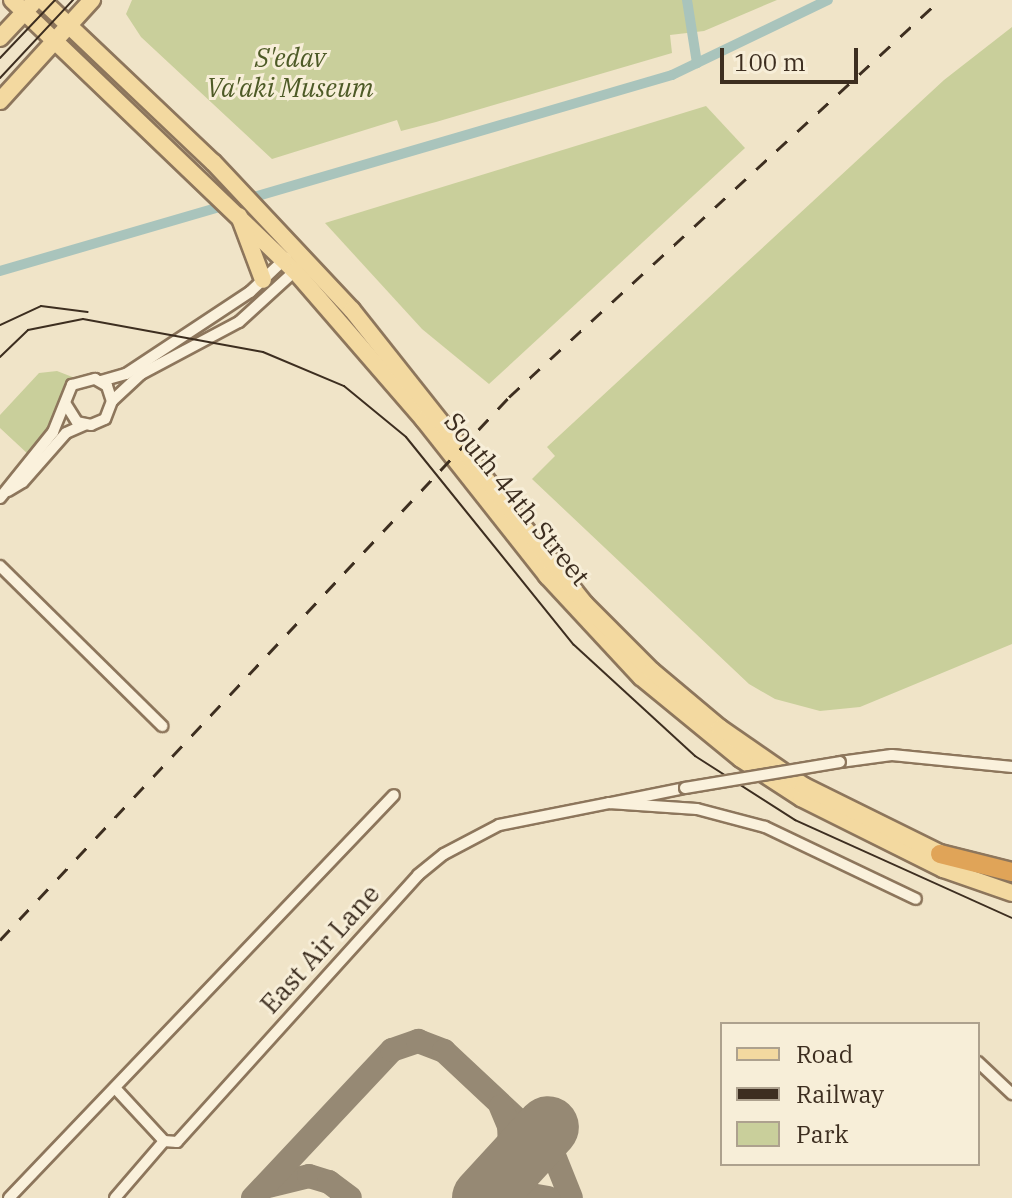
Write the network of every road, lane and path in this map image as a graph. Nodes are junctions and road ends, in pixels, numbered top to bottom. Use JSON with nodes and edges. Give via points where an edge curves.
{"nodes":[{"id":1,"x":42,"y":0,"type":"edge"},
{"id":2,"x":92,"y":0,"type":"edge"},
{"id":3,"x":24,"y":4,"type":"edge"},
{"id":4,"x":69,"y":25,"type":"junction"},
{"id":5,"x":0,"y":38,"type":"edge"},
{"id":6,"x":56,"y":40,"type":"junction"},
{"id":7,"x":0,"y":101,"type":"edge"},
{"id":8,"x":238,"y":215,"type":"junction"},
{"id":9,"x":295,"y":259,"type":"junction"},
{"id":10,"x":263,"y":280,"type":"junction"},
{"id":11,"x":101,"y":381,"type":"junction"},
{"id":12,"x":112,"y":401,"type":"junction"},
{"id":13,"x":65,"y":403,"type":"junction"},
{"id":14,"x":84,"y":425,"type":"junction"},
{"id":15,"x":3,"y":495,"type":"edge"},
{"id":16,"x":0,"y":566,"type":"edge"},
{"id":17,"x":162,"y":726,"type":"dead end"},
{"id":18,"x":1012,"y":767,"type":"edge"},
{"id":19,"x":394,"y":795,"type":"dead end"},
{"id":20,"x":609,"y":803,"type":"junction"},
{"id":21,"x":942,"y":862,"type":"junction"},
{"id":22,"x":1012,"y":872,"type":"edge"},
{"id":23,"x":1012,"y":880,"type":"edge"},
{"id":24,"x":1012,"y":893,"type":"edge"},
{"id":25,"x":916,"y":899,"type":"dead end"},
{"id":26,"x":1012,"y":900,"type":"edge"},
{"id":27,"x":980,"y":1064,"type":"edge"},
{"id":28,"x":115,"y":1088,"type":"junction"},
{"id":29,"x":1012,"y":1094,"type":"edge"},
{"id":30,"x":164,"y":1141,"type":"junction"},
{"id":31,"x":9,"y":1198,"type":"edge"},
{"id":32,"x":115,"y":1198,"type":"edge"}],
"edges":[{"from":1,"to":4,"type":"main road","name":"South 44th Street"},
{"from":2,"to":4,"type":"main road"},
{"from":3,"to":5,"type":"main road"},
{"from":3,"to":6,"type":"main road","name":"South 44th Street"},
{"from":4,"to":6,"type":"main road"},
{"from":4,"to":9,"type":"main road","name":"South 44th Street","via":[[262,211]]},
{"from":6,"to":7,"type":"main road"},
{"from":6,"to":8,"type":"main road","name":"South 44th Street"},
{"from":8,"to":9,"type":"main road","name":"South 44th Street"},
{"from":8,"to":10,"type":"main road"},
{"from":9,"to":10,"type":"street"},
{"from":9,"to":12,"type":"street","via":[[239,322],[141,374]]},
{"from":9,"to":21,"type":"main road","name":"South 44th Street","via":[[420,389],[585,604],[652,671],[720,728],[804,786]]},
{"from":10,"to":11,"type":"street","via":[[126,374]]},
{"from":11,"to":12,"type":"street"},
{"from":11,"to":13,"type":"street","via":[[77,381]]},
{"from":12,"to":14,"type":"street","via":[[105,419]]},
{"from":13,"to":14,"type":"street","via":[[71,417]]},
{"from":13,"to":15,"type":"street","via":[[53,432]]},
{"from":14,"to":15,"type":"street","via":[[66,433],[23,482]]},
{"from":16,"to":17,"type":"street"},
{"from":18,"to":20,"type":"street","name":"East Air Lane","bridge":true,"via":[[892,755]]},
{"from":19,"to":28,"type":"street","name":"East Air Lane"},
{"from":20,"to":25,"type":"street","name":"East Air Lane","via":[[697,809],[765,827]]},
{"from":20,"to":30,"type":"street","name":"East Air Lane","via":[[530,815],[444,854],[359,937],[177,1142]]},
{"from":21,"to":22,"type":"highway"},
{"from":21,"to":23,"type":"main road","name":"South 44th Street"},
{"from":21,"to":24,"type":"main road","name":"South 44th Street"},
{"from":21,"to":26,"type":"main road"},
{"from":27,"to":29,"type":"street"},
{"from":28,"to":30,"type":"street"},
{"from":28,"to":31,"type":"street","name":"East Air Lane"},
{"from":30,"to":32,"type":"street","name":"East Air Lane"}]}
